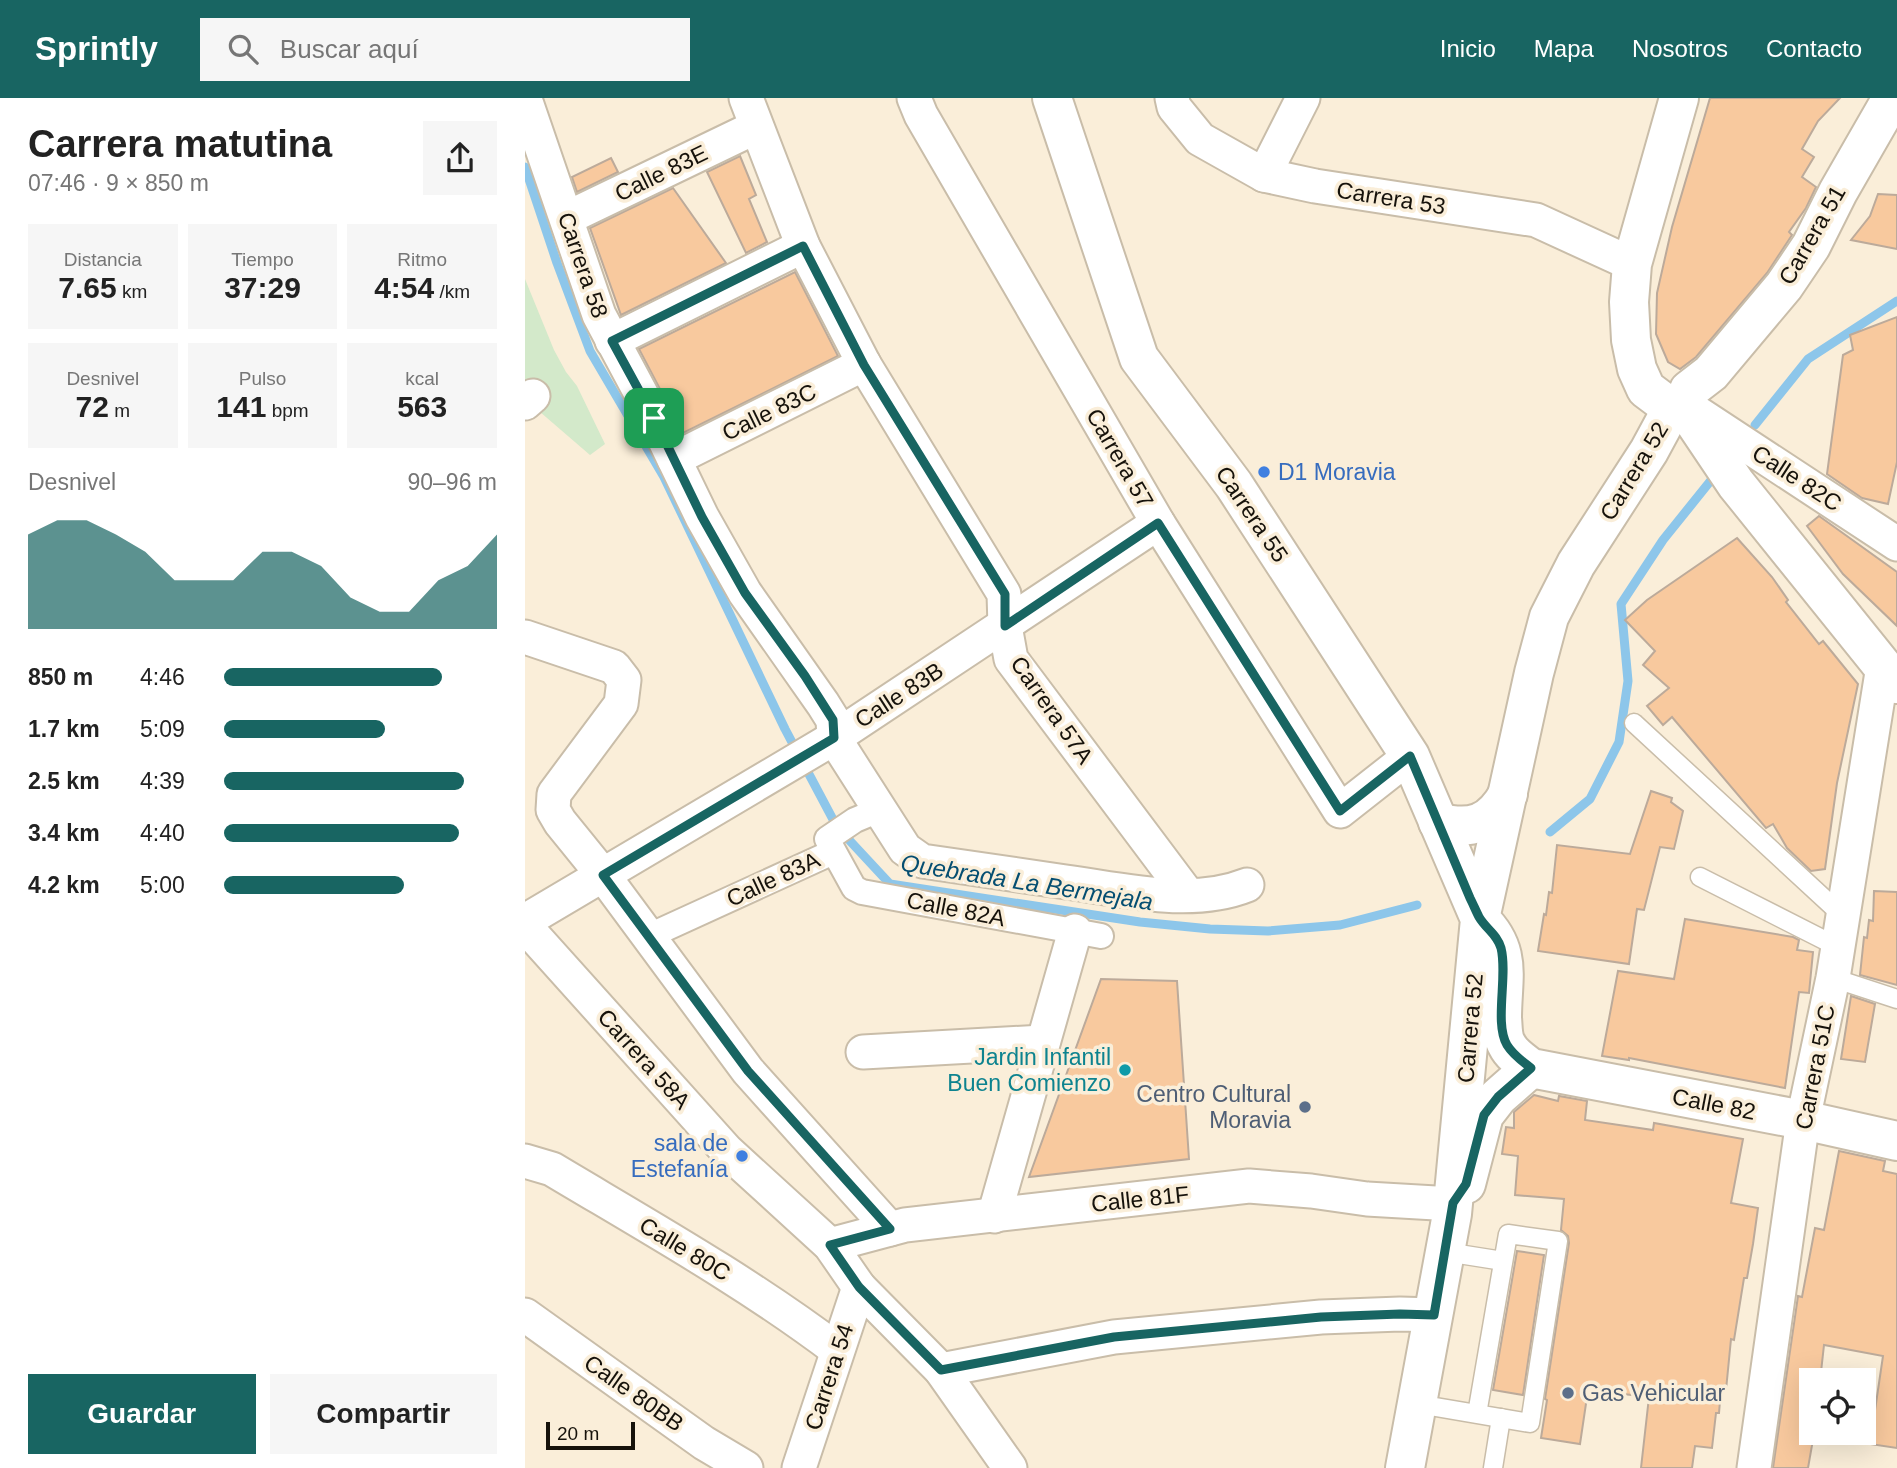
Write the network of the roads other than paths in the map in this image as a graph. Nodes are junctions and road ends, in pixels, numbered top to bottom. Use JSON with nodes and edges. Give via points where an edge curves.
{"nodes":[{"id":1,"x":914,"y":98,"type":"edge"},
{"id":2,"x":1052,"y":98,"type":"edge"},
{"id":3,"x":1172,"y":98,"type":"edge"},
{"id":4,"x":1303,"y":98,"type":"edge"},
{"id":5,"x":1679,"y":98,"type":"edge"},
{"id":6,"x":1892,"y":98,"type":"edge"},
{"id":7,"x":525,"y":99,"type":"edge"},
{"id":8,"x":751,"y":113,"type":"edge"},
{"id":9,"x":1264,"y":175,"type":"junction"},
{"id":10,"x":567,"y":218,"type":"junction"},
{"id":11,"x":803,"y":246,"type":"junction"},
{"id":12,"x":1632,"y":264,"type":"junction"},
{"id":13,"x":612,"y":341,"type":"junction"},
{"id":14,"x":864,"y":365,"type":"junction"},
{"id":15,"x":1682,"y":407,"type":"junction"},
{"id":16,"x":674,"y":459,"type":"junction"},
{"id":17,"x":1158,"y":523,"type":"junction"},
{"id":18,"x":1895,"y":536,"type":"edge"},
{"id":19,"x":1005,"y":626,"type":"junction"},
{"id":20,"x":525,"y":637,"type":"edge"},
{"id":21,"x":1890,"y":675,"type":"edge"},
{"id":22,"x":805,"y":676,"type":"joint"},
{"id":23,"x":1634,"y":723,"type":"dead end"},
{"id":24,"x":808,"y":753,"type":"junction"},
{"id":25,"x":1410,"y":756,"type":"junction"},
{"id":26,"x":1508,"y":794,"type":"junction"},
{"id":27,"x":865,"y":816,"type":"junction"},
{"id":28,"x":1438,"y":822,"type":"junction"},
{"id":29,"x":830,"y":845,"type":"junction"},
{"id":30,"x":603,"y":875,"type":"junction"},
{"id":31,"x":1700,"y":877,"type":"dead end"},
{"id":32,"x":1247,"y":885,"type":"dead end"},
{"id":33,"x":1188,"y":895,"type":"junction"},
{"id":34,"x":1481,"y":919,"type":"junction"},
{"id":35,"x":525,"y":923,"type":"edge"},
{"id":36,"x":1088,"y":934,"type":"joint"},
{"id":37,"x":647,"y":937,"type":"junction"},
{"id":38,"x":1838,"y":947,"type":"junction"},
{"id":39,"x":1897,"y":999,"type":"edge"},
{"id":40,"x":1043,"y":1042,"type":"junction"},
{"id":41,"x":863,"y":1052,"type":"dead end"},
{"id":42,"x":1531,"y":1068,"type":"junction"},
{"id":43,"x":1803,"y":1120,"type":"junction"},
{"id":44,"x":1897,"y":1141,"type":"edge"},
{"id":45,"x":525,"y":1161,"type":"edge"},
{"id":46,"x":1453,"y":1203,"type":"junction"},
{"id":47,"x":994,"y":1216,"type":"junction"},
{"id":48,"x":890,"y":1229,"type":"junction"},
{"id":49,"x":830,"y":1245,"type":"junction"},
{"id":50,"x":1446,"y":1252,"type":"junction"},
{"id":51,"x":1503,"y":1261,"type":"junction"},
{"id":52,"x":859,"y":1287,"type":"junction"},
{"id":53,"x":525,"y":1315,"type":"edge"},
{"id":54,"x":1434,"y":1315,"type":"junction"},
{"id":55,"x":837,"y":1350,"type":"junction"},
{"id":56,"x":941,"y":1370,"type":"junction"},
{"id":57,"x":1418,"y":1404,"type":"junction"},
{"id":58,"x":1476,"y":1414,"type":"junction"},
{"id":59,"x":1501,"y":1418,"type":"junction"},
{"id":60,"x":746,"y":1468,"type":"edge"},
{"id":61,"x":799,"y":1468,"type":"edge"},
{"id":62,"x":1010,"y":1468,"type":"edge"},
{"id":63,"x":1405,"y":1468,"type":"edge"},
{"id":64,"x":1493,"y":1468,"type":"edge"},
{"id":65,"x":1754,"y":1468,"type":"edge"}],
"edges":[{"from":1,"to":17,"type":"street","name":"Carrera 57"},
{"from":2,"to":25,"type":"street","name":"Carrera 55","via":[[1139,358],[1234,485]]},
{"from":3,"to":9,"type":"street","name":"Carrera 53","via":[[1200,139]]},
{"from":4,"to":9,"type":"street"},
{"from":5,"to":12,"type":"street","name":"Carrera 52"},
{"from":6,"to":15,"type":"street","name":"Carrera 51","via":[[1784,286]]},
{"from":7,"to":10,"type":"street","name":"Carrera 58"},
{"from":8,"to":10,"type":"street","name":"Calle 83E"},
{"from":8,"to":11,"type":"street","name":"Carrera 57A"},
{"from":9,"to":12,"type":"street","name":"Carrera 53","via":[[1537,220]]},
{"from":10,"to":13,"type":"street","name":"Carrera 58"},
{"from":11,"to":13,"type":"street"},
{"from":11,"to":14,"type":"street","name":"Carrera 57A"},
{"from":12,"to":15,"type":"street","name":"Carrera 52","via":[[1629,302],[1637,369],[1646,389]]},
{"from":13,"to":16,"type":"street","name":"Carrera 58"},
{"from":14,"to":16,"type":"street","name":"Calle 83C"},
{"from":14,"to":19,"type":"street","name":"Carrera 57A","via":[[1005,594]]},
{"from":15,"to":18,"type":"street","name":"Calle 82C"},
{"from":15,"to":21,"type":"street","via":[[1736,484]]},
{"from":15,"to":26,"type":"street","name":"Carrera 52","via":[[1576,565],[1549,617]]},
{"from":16,"to":22,"type":"street","name":"Carrera 58","via":[[745,593]]},
{"from":17,"to":19,"type":"street","name":"Calle 83B"},
{"from":17,"to":25,"type":"street","name":"Carrera 57","via":[[1340,811]]},
{"from":19,"to":24,"type":"street","name":"Calle 83B"},
{"from":19,"to":33,"type":"street","name":"Carrera 57A","via":[[1011,659]]},
{"from":20,"to":30,"type":"street","via":[[614,667],[624,680],[621,704],[554,794],[553,810],[560,822]]},
{"from":21,"to":38,"type":"street","name":"Carrera 51C"},
{"from":22,"to":24,"type":"street","name":"Calle 82A","via":[[833,720]]},
{"from":23,"to":38,"type":"lane"},
{"from":24,"to":27,"type":"street","name":"Calle 82A"},
{"from":24,"to":30,"type":"street","name":"Calle 83B"},
{"from":25,"to":28,"type":"street","name":"Carrera 55"},
{"from":26,"to":28,"type":"street","via":[[1500,808],[1479,823],[1454,827]]},
{"from":26,"to":34,"type":"street","name":"Carrera 52"},
{"from":27,"to":29,"type":"street","name":"Calle 83A"},
{"from":27,"to":33,"type":"street","name":"Calle 82A","via":[[922,861],[1142,893]]},
{"from":28,"to":34,"type":"street","name":"Carrera 55"},
{"from":29,"to":36,"type":"street","name":"Calle 82A","via":[[854,888],[862,892]]},
{"from":29,"to":37,"type":"street","name":"Calle 83A"},
{"from":30,"to":35,"type":"street","name":"Calle 83B"},
{"from":30,"to":37,"type":"street"},
{"from":31,"to":38,"type":"lane"},
{"from":32,"to":33,"type":"street","name":"Calle 82A","via":[[1227,893]]},
{"from":34,"to":42,"type":"street","via":[[1500,944],[1505,967],[1506,1044]]},
{"from":34,"to":46,"type":"street","name":"Carrera 52"},
{"from":35,"to":49,"type":"street","name":"Carrera 58A","via":[[727,1151]]},
{"from":36,"to":40,"type":"street"},
{"from":37,"to":48,"type":"street","via":[[748,1071]]},
{"from":38,"to":39,"type":"lane"},
{"from":38,"to":43,"type":"street","name":"Carrera 51C"},
{"from":40,"to":41,"type":"street"},
{"from":40,"to":47,"type":"street"},
{"from":42,"to":43,"type":"street","name":"Calle 82"},
{"from":42,"to":46,"type":"street","via":[[1484,1115],[1466,1184]]},
{"from":43,"to":44,"type":"street","name":"Calle 82"},
{"from":43,"to":65,"type":"street","name":"Carrera 51C"},
{"from":45,"to":55,"type":"street","name":"Calle 80C","via":[[552,1169],[725,1273]]},
{"from":46,"to":47,"type":"street","name":"Calle 81F","via":[[1249,1186]]},
{"from":46,"to":50,"type":"street","name":"Carrera 52"},
{"from":47,"to":48,"type":"street","name":"Calle 81F"},
{"from":48,"to":49,"type":"street","name":"Calle 81F"},
{"from":49,"to":52,"type":"street"},
{"from":50,"to":51,"type":"lane"},
{"from":50,"to":54,"type":"street","name":"Carrera 52"},
{"from":51,"to":58,"type":"lane"},
{"from":51,"to":59,"type":"lane","via":[[1508,1234],[1558,1241],[1529,1423]]},
{"from":52,"to":55,"type":"street","name":"Carrera 54"},
{"from":52,"to":56,"type":"street"},
{"from":53,"to":60,"type":"street","name":"Calle 80BB"},
{"from":54,"to":56,"type":"street","via":[[1321,1317],[1114,1337]]},
{"from":54,"to":57,"type":"street","name":"Carrera 52"},
{"from":55,"to":61,"type":"street","name":"Carrera 54"},
{"from":56,"to":62,"type":"street"},
{"from":57,"to":58,"type":"lane"},
{"from":57,"to":63,"type":"street","name":"Carrera 52"},
{"from":58,"to":59,"type":"lane"},
{"from":59,"to":64,"type":"lane"}]}
